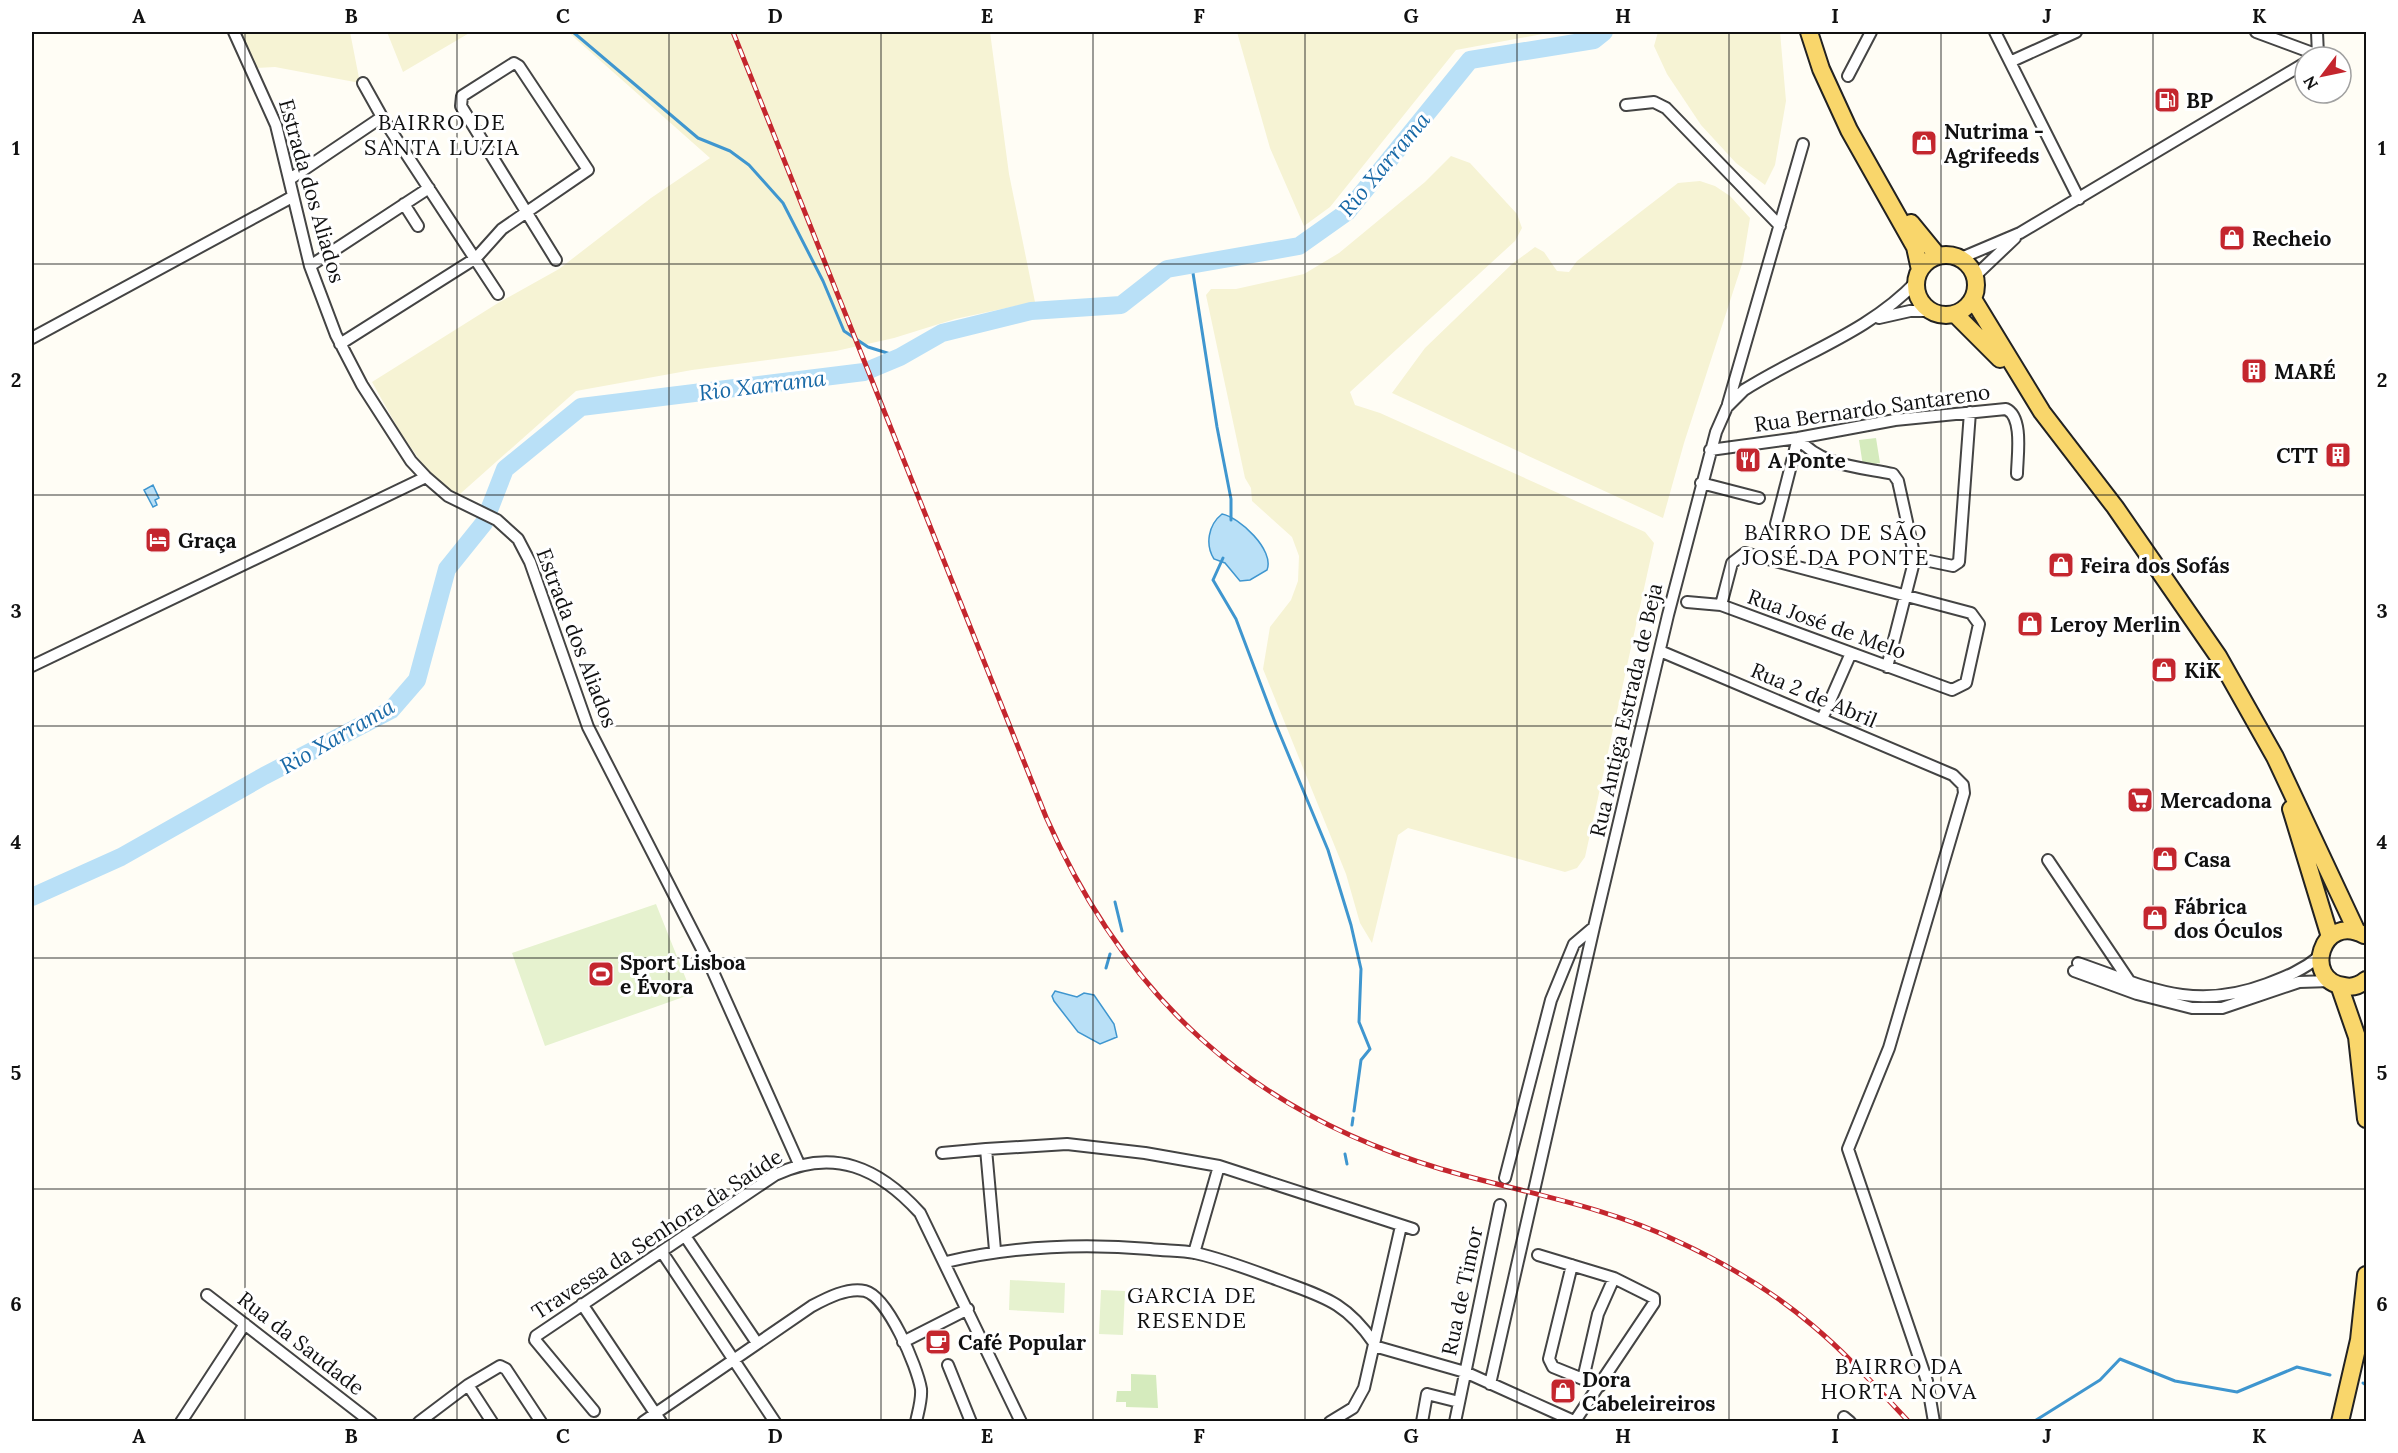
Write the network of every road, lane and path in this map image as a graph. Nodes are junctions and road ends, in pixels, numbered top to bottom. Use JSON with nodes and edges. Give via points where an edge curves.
{"nodes":[{"id":1,"x":234,"y":32,"type":"edge"},
{"id":2,"x":1809,"y":32,"type":"edge"},
{"id":3,"x":1871,"y":32,"type":"edge"},
{"id":4,"x":1995,"y":32,"type":"edge"},
{"id":5,"x":2076,"y":32,"type":"edge"},
{"id":6,"x":2256,"y":32,"type":"edge"},
{"id":7,"x":2293,"y":47,"type":"edge"},
{"id":8,"x":2012,"y":61,"type":"junction"},
{"id":9,"x":2293,"y":70,"type":"edge"},
{"id":10,"x":1848,"y":76,"type":"dead end"},
{"id":11,"x":363,"y":83,"type":"dead end"},
{"id":12,"x":1626,"y":105,"type":"dead end"},
{"id":13,"x":382,"y":117,"type":"junction"},
{"id":14,"x":1803,"y":144,"type":"dead end"},
{"id":15,"x":290,"y":179,"type":"junction"},
{"id":16,"x":1879,"y":182,"type":"junction"},
{"id":17,"x":429,"y":188,"type":"junction"},
{"id":18,"x":292,"y":197,"type":"junction"},
{"id":19,"x":2079,"y":199,"type":"junction"},
{"id":20,"x":404,"y":204,"type":"junction"},
{"id":21,"x":525,"y":211,"type":"junction"},
{"id":22,"x":418,"y":226,"type":"dead end"},
{"id":23,"x":1780,"y":226,"type":"junction"},
{"id":24,"x":2020,"y":233,"type":"junction"},
{"id":25,"x":1938,"y":256,"type":"junction"},
{"id":26,"x":476,"y":258,"type":"junction"},
{"id":27,"x":1961,"y":258,"type":"junction"},
{"id":28,"x":556,"y":260,"type":"dead end"},
{"id":29,"x":310,"y":266,"type":"junction"},
{"id":30,"x":1918,"y":276,"type":"junction"},
{"id":31,"x":1976,"y":276,"type":"junction"},
{"id":32,"x":498,"y":294,"type":"dead end"},
{"id":33,"x":1973,"y":299,"type":"junction"},
{"id":34,"x":1932,"y":311,"type":"junction"},
{"id":35,"x":1955,"y":314,"type":"junction"},
{"id":36,"x":1872,"y":319,"type":"junction"},
{"id":37,"x":32,"y":338,"type":"edge"},
{"id":38,"x":340,"y":344,"type":"junction"},
{"id":39,"x":2018,"y":377,"type":"junction"},
{"id":40,"x":1727,"y":407,"type":"junction"},
{"id":41,"x":1970,"y":412,"type":"junction"},
{"id":42,"x":1798,"y":438,"type":"junction"},
{"id":43,"x":1710,"y":450,"type":"junction"},
{"id":44,"x":2017,"y":474,"type":"dead end"},
{"id":45,"x":426,"y":477,"type":"junction"},
{"id":46,"x":1701,"y":483,"type":"junction"},
{"id":47,"x":1759,"y":498,"type":"dead end"},
{"id":48,"x":1776,"y":524,"type":"dead end"},
{"id":49,"x":1915,"y":558,"type":"junction"},
{"id":50,"x":1676,"y":582,"type":"junction"},
{"id":51,"x":1906,"y":596,"type":"junction"},
{"id":52,"x":1687,"y":602,"type":"junction"},
{"id":53,"x":1721,"y":605,"type":"junction"},
{"id":54,"x":1668,"y":615,"type":"junction"},
{"id":55,"x":1660,"y":651,"type":"junction"},
{"id":56,"x":1851,"y":653,"type":"junction"},
{"id":57,"x":32,"y":666,"type":"edge"},
{"id":58,"x":1887,"y":667,"type":"junction"},
{"id":59,"x":1822,"y":719,"type":"junction"},
{"id":60,"x":2275,"y":757,"type":"junction"},
{"id":61,"x":2048,"y":861,"type":"dead end"},
{"id":62,"x":1594,"y":927,"type":"junction"},
{"id":63,"x":2362,"y":934,"type":"edge"},
{"id":64,"x":2330,"y":937,"type":"junction"},
{"id":65,"x":2320,"y":957,"type":"junction"},
{"id":66,"x":2129,"y":980,"type":"junction"},
{"id":67,"x":2367,"y":980,"type":"edge"},
{"id":68,"x":2335,"y":983,"type":"junction"},
{"id":69,"x":2137,"y":994,"type":"junction"},
{"id":70,"x":2367,"y":1119,"type":"edge"},
{"id":71,"x":986,"y":1149,"type":"junction"},
{"id":72,"x":942,"y":1154,"type":"dead end"},
{"id":73,"x":799,"y":1164,"type":"junction"},
{"id":74,"x":1218,"y":1166,"type":"junction"},
{"id":75,"x":1505,"y":1178,"type":"dead end"},
{"id":76,"x":1500,"y":1205,"type":"dead end"},
{"id":77,"x":1401,"y":1226,"type":"junction"},
{"id":78,"x":1413,"y":1230,"type":"dead end"},
{"id":79,"x":685,"y":1236,"type":"junction"},
{"id":80,"x":995,"y":1250,"type":"junction"},
{"id":81,"x":662,"y":1252,"type":"junction"},
{"id":82,"x":1194,"y":1253,"type":"junction"},
{"id":83,"x":1538,"y":1255,"type":"dead end"},
{"id":84,"x":946,"y":1262,"type":"junction"},
{"id":85,"x":1572,"y":1264,"type":"junction"},
{"id":86,"x":2367,"y":1275,"type":"edge"},
{"id":87,"x":1614,"y":1278,"type":"junction"},
{"id":88,"x":207,"y":1295,"type":"dead end"},
{"id":89,"x":582,"y":1304,"type":"junction"},
{"id":90,"x":968,"y":1309,"type":"junction"},
{"id":91,"x":245,"y":1324,"type":"junction"},
{"id":92,"x":903,"y":1342,"type":"junction"},
{"id":93,"x":757,"y":1343,"type":"junction"},
{"id":94,"x":1374,"y":1344,"type":"junction"},
{"id":95,"x":733,"y":1358,"type":"junction"},
{"id":96,"x":948,"y":1365,"type":"dead end"},
{"id":97,"x":1465,"y":1372,"type":"junction"},
{"id":98,"x":1583,"y":1379,"type":"junction"},
{"id":99,"x":1490,"y":1384,"type":"junction"},
{"id":100,"x":468,"y":1385,"type":"junction"},
{"id":101,"x":1600,"y":1386,"type":"junction"},
{"id":102,"x":1459,"y":1402,"type":"junction"},
{"id":103,"x":594,"y":1411,"type":"dead end"},
{"id":104,"x":658,"y":1417,"type":"edge"},
{"id":105,"x":1575,"y":1421,"type":"edge"},
{"id":106,"x":181,"y":1422,"type":"edge"},
{"id":107,"x":372,"y":1422,"type":"edge"},
{"id":108,"x":419,"y":1422,"type":"edge"},
{"id":109,"x":492,"y":1422,"type":"edge"},
{"id":110,"x":541,"y":1422,"type":"edge"},
{"id":111,"x":643,"y":1422,"type":"edge"},
{"id":112,"x":775,"y":1422,"type":"edge"},
{"id":113,"x":916,"y":1422,"type":"edge"},
{"id":114,"x":971,"y":1422,"type":"edge"},
{"id":115,"x":1021,"y":1422,"type":"edge"},
{"id":116,"x":1330,"y":1422,"type":"edge"},
{"id":117,"x":1422,"y":1422,"type":"edge"},
{"id":118,"x":1455,"y":1422,"type":"edge"},
{"id":119,"x":1934,"y":1422,"type":"edge"},
{"id":120,"x":2340,"y":1422,"type":"edge"}],
"edges":[{"from":1,"to":15,"type":"street","name":"Estrada dos Aliados","via":[[268,102]]},
{"from":2,"to":16,"type":"main road","via":[[1834,98]]},
{"from":3,"to":10,"type":"street"},
{"from":4,"to":8,"type":"street"},
{"from":5,"to":8,"type":"street"},
{"from":6,"to":7,"type":"street"},
{"from":8,"to":19,"type":"street"},
{"from":9,"to":19,"type":"street"},
{"from":11,"to":13,"type":"street"},
{"from":12,"to":23,"type":"street","via":[[1653,102],[1666,108]]},
{"from":13,"to":15,"type":"street"},
{"from":13,"to":17,"type":"street"},
{"from":14,"to":23,"type":"street"},
{"from":15,"to":18,"type":"street","name":"Estrada dos Aliados"},
{"from":16,"to":25,"type":"main road"},
{"from":16,"to":30,"type":"main road","via":[[1915,247]]},
{"from":17,"to":20,"type":"street"},
{"from":17,"to":26,"type":"street"},
{"from":18,"to":29,"type":"street","name":"Estrada dos Aliados"},
{"from":18,"to":37,"type":"street"},
{"from":19,"to":24,"type":"street"},
{"from":20,"to":22,"type":"street"},
{"from":20,"to":29,"type":"street"},
{"from":21,"to":21,"type":"street","via":[[461,106],[462,96],[514,63],[588,170]]},
{"from":21,"to":26,"type":"street"},
{"from":21,"to":28,"type":"street"},
{"from":23,"to":40,"type":"street"},
{"from":24,"to":27,"type":"street"},
{"from":24,"to":31,"type":"street"},
{"from":25,"to":27,"type":"main road"},
{"from":25,"to":30,"type":"main road"},
{"from":26,"to":32,"type":"street"},
{"from":26,"to":38,"type":"street"},
{"from":27,"to":31,"type":"main road"},
{"from":29,"to":38,"type":"street","name":"Estrada dos Aliados"},
{"from":30,"to":34,"type":"main road","via":[[1920,299]]},
{"from":30,"to":36,"type":"street","via":[[1899,300]]},
{"from":31,"to":33,"type":"main road"},
{"from":33,"to":35,"type":"main road"},
{"from":33,"to":39,"type":"main road"},
{"from":34,"to":35,"type":"main road"},
{"from":34,"to":36,"type":"street"},
{"from":35,"to":39,"type":"main road"},
{"from":36,"to":40,"type":"street","name":"Rua Antiga Estrada de Beja","via":[[1756,382]]},
{"from":38,"to":45,"type":"street","name":"Estrada dos Aliados","via":[[374,404]]},
{"from":39,"to":60,"type":"main road","via":[[2168,581],[2218,656]]},
{"from":40,"to":43,"type":"street","name":"Rua Antiga Estrada de Beja"},
{"from":41,"to":42,"type":"street","name":"Rua Bernardo Santareno","via":[[1895,420]]},
{"from":41,"to":44,"type":"street","name":"Rua Bernardo Santareno","via":[[1999,408],[2011,411],[2017,428]]},
{"from":41,"to":49,"type":"street","via":[[1959,562],[1953,566]]},
{"from":42,"to":43,"type":"street","name":"Rua Bernardo Santareno"},
{"from":42,"to":48,"type":"street"},
{"from":42,"to":49,"type":"street","via":[[1811,452],[1830,461],[1896,477]]},
{"from":43,"to":46,"type":"street","name":"Rua Antiga Estrada de Beja"},
{"from":45,"to":57,"type":"street"},
{"from":45,"to":73,"type":"street","name":"Estrada dos Aliados","via":[[448,496],[497,520],[518,539],[530,562],[588,727],[710,965]]},
{"from":46,"to":47,"type":"street"},
{"from":46,"to":50,"type":"street","name":"Rua Antiga Estrada de Beja"},
{"from":49,"to":51,"type":"street"},
{"from":50,"to":52,"type":"street"},
{"from":50,"to":54,"type":"street","name":"Rua Antiga Estrada de Beja"},
{"from":51,"to":53,"type":"street","via":[[1745,553],[1732,563]]},
{"from":51,"to":58,"type":"street"},
{"from":51,"to":58,"type":"street","name":"Rua José de Melo","via":[[1971,613],[1980,624],[1966,683],[1952,690]]},
{"from":52,"to":53,"type":"street","name":"Rua José de Melo"},
{"from":52,"to":54,"type":"street"},
{"from":53,"to":56,"type":"street","name":"Rua José de Melo"},
{"from":54,"to":55,"type":"street","name":"Rua Antiga Estrada de Beja"},
{"from":55,"to":59,"type":"street","name":"Rua 2 de Abril"},
{"from":55,"to":62,"type":"street","name":"Rua Antiga Estrada de Beja"},
{"from":56,"to":58,"type":"street","name":"Rua José de Melo"},
{"from":56,"to":59,"type":"street"},
{"from":59,"to":119,"type":"street","name":"Rua 2 de Abril","via":[[1953,775],[1963,786],[1889,1048],[1848,1149],[1927,1381]]},
{"from":60,"to":63,"type":"main road"},
{"from":60,"to":64,"type":"main road"},
{"from":61,"to":66,"type":"street"},
{"from":62,"to":75,"type":"street","via":[[1574,944],[1551,1000]]},
{"from":62,"to":99,"type":"street","name":"Rua Antiga Estrada de Beja"},
{"from":63,"to":64,"type":"main road","via":[[2341,931]]},
{"from":64,"to":65,"type":"main road"},
{"from":65,"to":66,"type":"street","via":[[2296,973],[2215,998],[2160,991]]},
{"from":65,"to":68,"type":"main road","via":[[2325,974]]},
{"from":66,"to":69,"type":"street"},
{"from":66,"to":69,"type":"street","via":[[2076,967]]},
{"from":67,"to":68,"type":"main road","via":[[2355,986]]},
{"from":68,"to":69,"type":"street","via":[[2299,982],[2222,1008],[2192,1008]]},
{"from":68,"to":70,"type":"main road","via":[[2357,1037]]},
{"from":71,"to":72,"type":"street"},
{"from":71,"to":74,"type":"street","via":[[1066,1144]]},
{"from":71,"to":80,"type":"street"},
{"from":73,"to":79,"type":"street","name":"Travessa da Senhora da Saúde"},
{"from":73,"to":84,"type":"street","via":[[828,1161],[879,1176],[920,1213]]},
{"from":74,"to":77,"type":"street"},
{"from":74,"to":82,"type":"street"},
{"from":76,"to":97,"type":"street","name":"Rua de Timor"},
{"from":77,"to":78,"type":"street"},
{"from":77,"to":94,"type":"street"},
{"from":79,"to":81,"type":"street","name":"Travessa da Senhora da Saúde"},
{"from":79,"to":93,"type":"street"},
{"from":80,"to":82,"type":"street","via":[[1116,1246]]},
{"from":80,"to":84,"type":"street"},
{"from":81,"to":89,"type":"street","name":"Travessa da Senhora da Saúde"},
{"from":81,"to":95,"type":"street"},
{"from":82,"to":94,"type":"street","via":[[1269,1276],[1337,1303],[1361,1324]]},
{"from":83,"to":85,"type":"street"},
{"from":84,"to":90,"type":"street"},
{"from":85,"to":87,"type":"street"},
{"from":85,"to":98,"type":"street","via":[[1549,1359],[1554,1366]]},
{"from":86,"to":120,"type":"main road","via":[[2359,1340]]},
{"from":87,"to":98,"type":"street","via":[[1598,1314]]},
{"from":87,"to":101,"type":"street","via":[[1651,1295],[1654,1303]]},
{"from":88,"to":91,"type":"street","name":"Rua da Saudade"},
{"from":89,"to":103,"type":"street","name":"Travessa da Senhora da Saúde","via":[[535,1340]]},
{"from":89,"to":104,"type":"street"},
{"from":90,"to":92,"type":"street"},
{"from":90,"to":115,"type":"street"},
{"from":91,"to":106,"type":"street"},
{"from":91,"to":107,"type":"street","name":"Rua da Saudade"},
{"from":92,"to":93,"type":"street","via":[[882,1302],[875,1295],[858,1290],[825,1299]]},
{"from":92,"to":113,"type":"street","via":[[921,1390]]},
{"from":93,"to":95,"type":"street"},
{"from":94,"to":97,"type":"street"},
{"from":94,"to":116,"type":"street","via":[[1359,1400],[1344,1416]]},
{"from":95,"to":104,"type":"street"},
{"from":95,"to":112,"type":"street"},
{"from":96,"to":114,"type":"street"},
{"from":97,"to":99,"type":"street","name":"Rua de Timor"},
{"from":97,"to":102,"type":"street"},
{"from":98,"to":101,"type":"street"},
{"from":99,"to":105,"type":"street","name":"Rua de Timor"},
{"from":100,"to":108,"type":"street"},
{"from":100,"to":109,"type":"street"},
{"from":100,"to":110,"type":"street","via":[[501,1366]]},
{"from":101,"to":105,"type":"street"},
{"from":102,"to":117,"type":"street","via":[[1427,1394]]},
{"from":102,"to":118,"type":"street"},
{"from":104,"to":111,"type":"street"}]}
